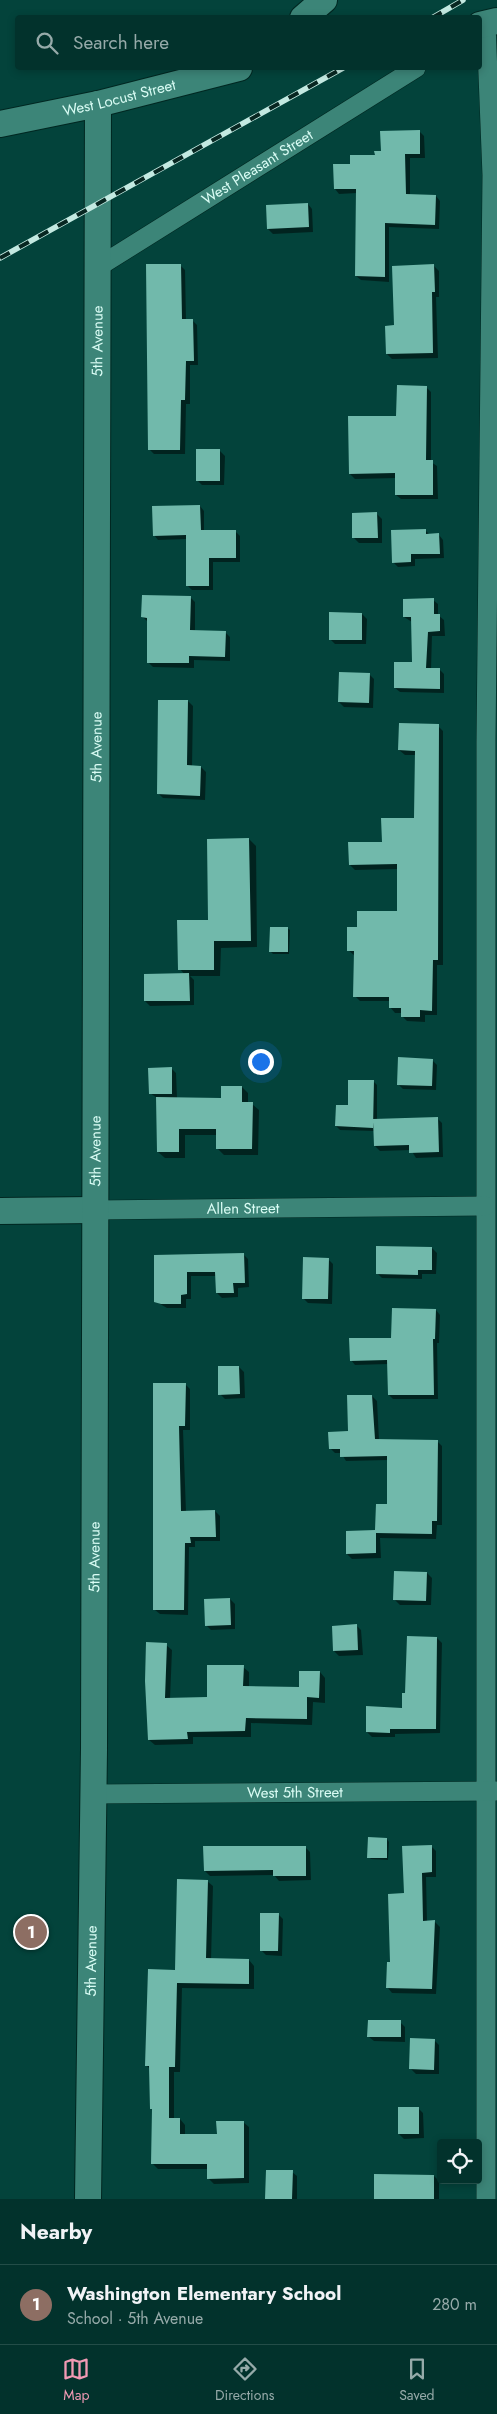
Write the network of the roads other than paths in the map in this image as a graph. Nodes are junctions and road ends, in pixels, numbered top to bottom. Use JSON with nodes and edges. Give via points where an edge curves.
{"nodes":[{"id":1,"x":324,"y":0,"type":"edge"},
{"id":2,"x":306,"y":15,"type":"edge"},
{"id":3,"x":485,"y":24,"type":"edge"},
{"id":4,"x":231,"y":70,"type":"edge"},
{"id":5,"x":413,"y":70,"type":"edge"},
{"id":6,"x":98,"y":104,"type":"junction"},
{"id":7,"x":0,"y":124,"type":"edge"},
{"id":8,"x":98,"y":267,"type":"junction"},
{"id":9,"x":485,"y":1206,"type":"junction"},
{"id":10,"x":94,"y":1210,"type":"junction"},
{"id":11,"x":0,"y":1211,"type":"edge"},
{"id":12,"x":491,"y":1262,"type":"edge"},
{"id":13,"x":491,"y":1791,"type":"edge"},
{"id":14,"x":93,"y":1794,"type":"junction"},
{"id":15,"x":88,"y":2199,"type":"edge"},
{"id":16,"x":486,"y":2199,"type":"edge"}],
"edges":[{"from":1,"to":2,"type":"street"},
{"from":3,"to":9,"type":"street","via":[[492,175]]},
{"from":4,"to":6,"type":"street","name":"West Locust Street"},
{"from":5,"to":8,"type":"street","name":"West Pleasant Street"},
{"from":6,"to":7,"type":"street","name":"West Locust Street"},
{"from":6,"to":8,"type":"street","name":"5th Avenue"},
{"from":8,"to":10,"type":"street","name":"5th Avenue"},
{"from":9,"to":10,"type":"street","name":"Allen Street"},
{"from":9,"to":12,"type":"street"},
{"from":10,"to":11,"type":"street","name":"Allen Street"},
{"from":10,"to":14,"type":"street","name":"5th Avenue"},
{"from":12,"to":13,"type":"street"},
{"from":13,"to":14,"type":"street","name":"West 5th Street"},
{"from":13,"to":16,"type":"street"},
{"from":14,"to":15,"type":"street","name":"5th Avenue"}]}
